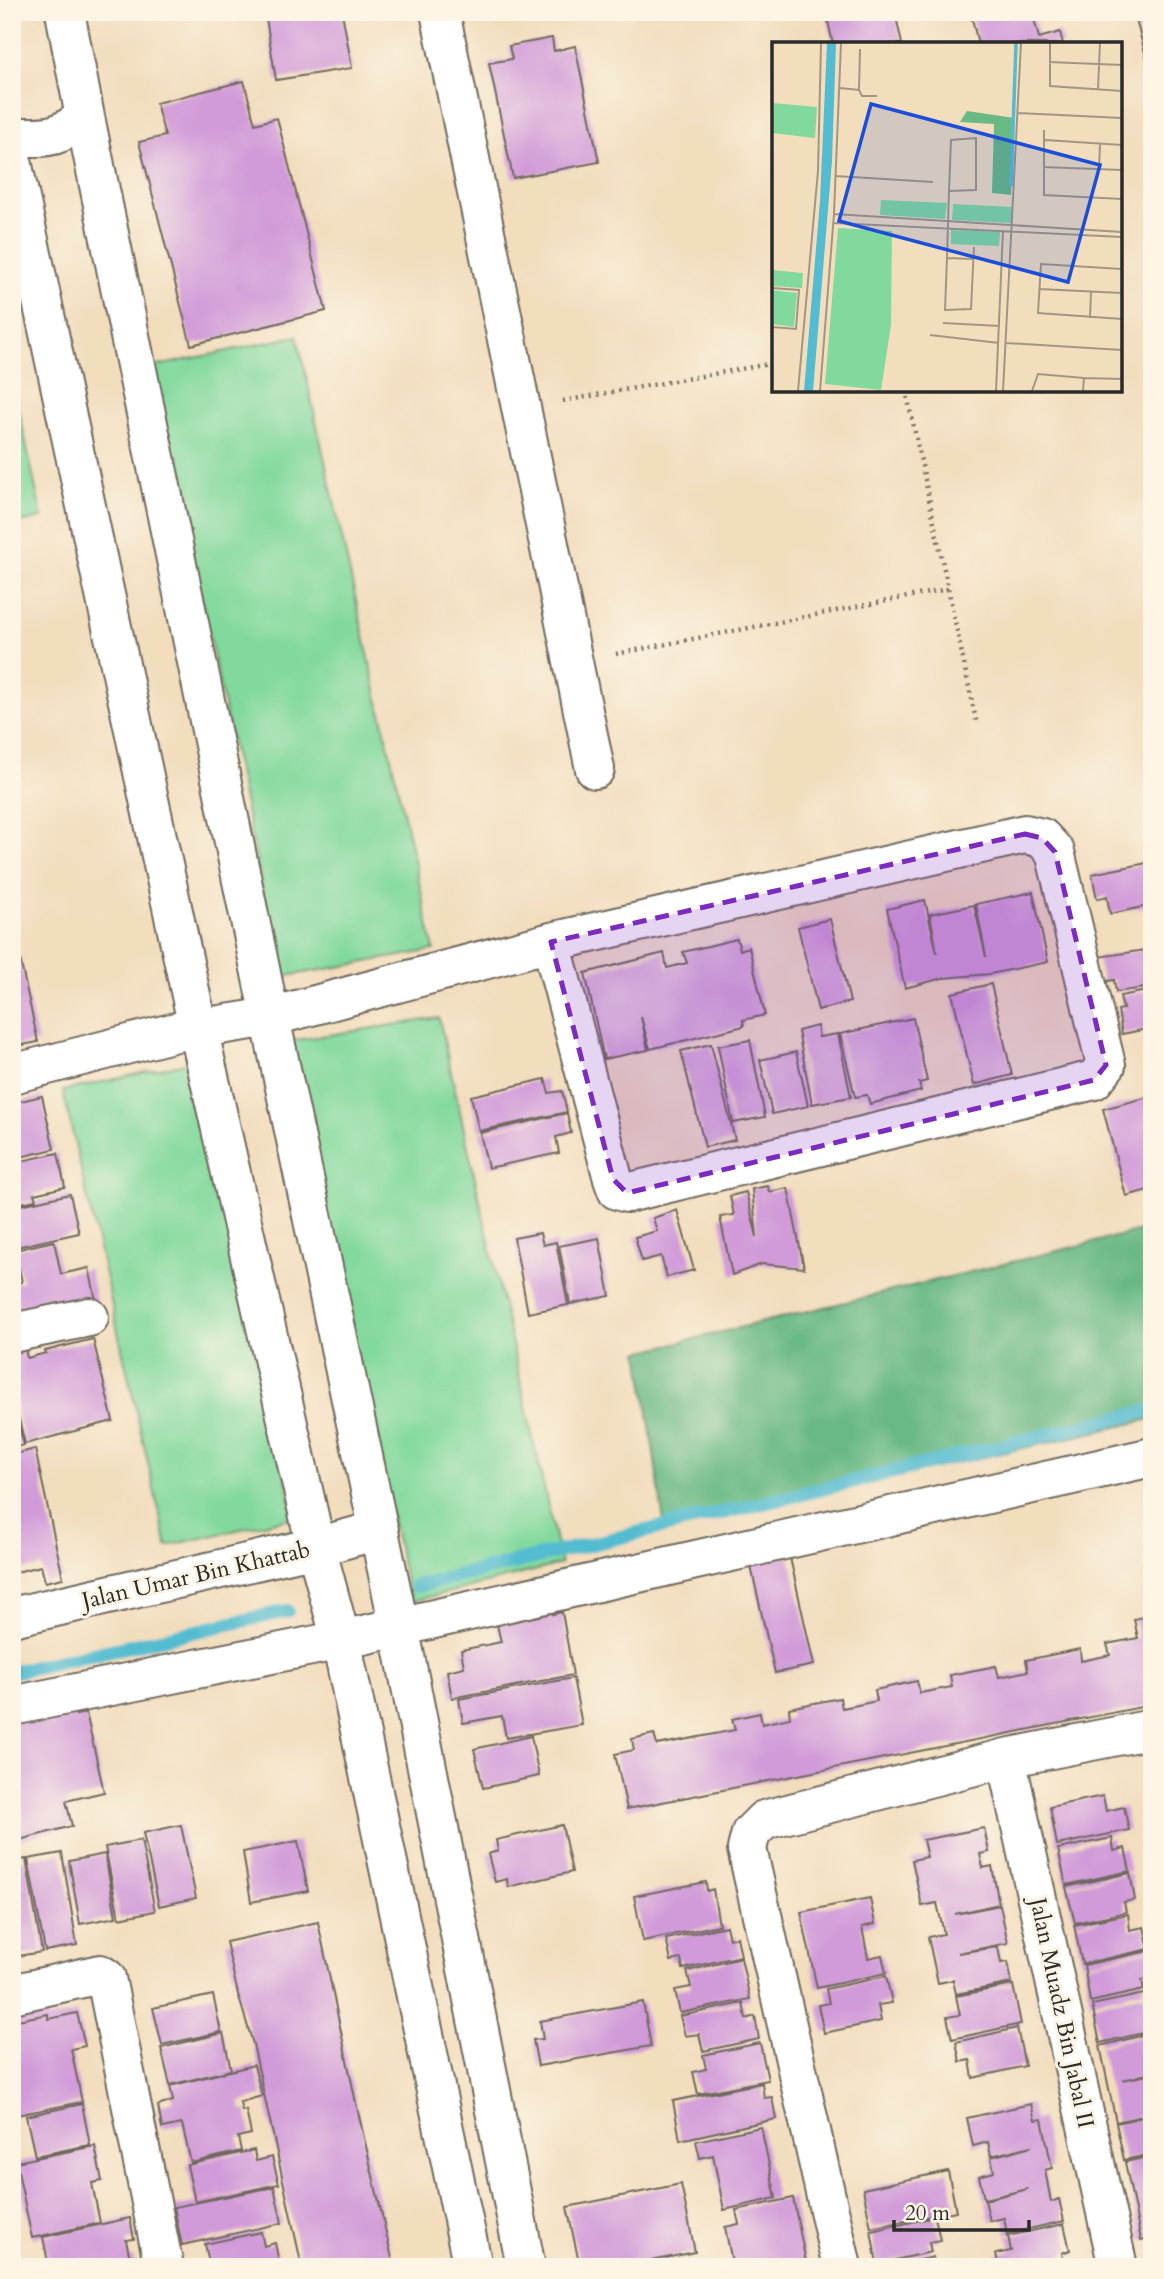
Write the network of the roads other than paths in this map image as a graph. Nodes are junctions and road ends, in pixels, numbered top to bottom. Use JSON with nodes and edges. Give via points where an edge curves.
{"nodes":[{"id":1,"x":65,"y":12,"type":"edge"},
{"id":2,"x":440,"y":12,"type":"edge"},
{"id":3,"x":85,"y":117,"type":"junction"},
{"id":4,"x":12,"y":137,"type":"edge"},
{"id":5,"x":12,"y":161,"type":"edge"},
{"id":6,"x":595,"y":769,"type":"dead end"},
{"id":7,"x":551,"y":942,"type":"junction"},
{"id":8,"x":270,"y":1017,"type":"junction"},
{"id":9,"x":198,"y":1028,"type":"junction"},
{"id":10,"x":12,"y":1074,"type":"edge"},
{"id":11,"x":89,"y":1317,"type":"dead end"},
{"id":12,"x":12,"y":1333,"type":"edge"},
{"id":13,"x":1152,"y":1457,"type":"edge"},
{"id":14,"x":379,"y":1530,"type":"junction"},
{"id":15,"x":316,"y":1547,"type":"junction"},
{"id":16,"x":12,"y":1617,"type":"edge"},
{"id":17,"x":399,"y":1626,"type":"junction"},
{"id":18,"x":341,"y":1640,"type":"junction"},
{"id":19,"x":12,"y":1706,"type":"edge"},
{"id":20,"x":1152,"y":1729,"type":"edge"},
{"id":21,"x":1006,"y":1758,"type":"junction"},
{"id":22,"x":12,"y":1994,"type":"edge"},
{"id":23,"x":163,"y":2267,"type":"edge"},
{"id":24,"x":473,"y":2267,"type":"edge"},
{"id":25,"x":526,"y":2267,"type":"edge"},
{"id":26,"x":842,"y":2267,"type":"edge"},
{"id":27,"x":1118,"y":2267,"type":"edge"}],
"edges":[{"from":1,"to":3,"type":"street"},
{"from":2,"to":6,"type":"street"},
{"from":3,"to":4,"type":"street","via":[[52,138]]},
{"from":3,"to":8,"type":"street"},
{"from":5,"to":9,"type":"street"},
{"from":7,"to":7,"type":"street","via":[[1025,834],[1042,838],[1055,852],[1106,1065],[1094,1080],[626,1193],[617,1190],[613,1179]]},
{"from":7,"to":8,"type":"street"},
{"from":8,"to":9,"type":"street"},
{"from":8,"to":14,"type":"street"},
{"from":9,"to":10,"type":"street"},
{"from":9,"to":15,"type":"street"},
{"from":11,"to":12,"type":"street"},
{"from":13,"to":17,"type":"street"},
{"from":14,"to":15,"type":"street","name":"Jalan Umar Bin Khattab"},
{"from":14,"to":17,"type":"street"},
{"from":15,"to":16,"type":"street","name":"Jalan Umar Bin Khattab"},
{"from":15,"to":18,"type":"street"},
{"from":17,"to":18,"type":"street"},
{"from":17,"to":25,"type":"street"},
{"from":18,"to":19,"type":"street"},
{"from":18,"to":24,"type":"street"},
{"from":20,"to":21,"type":"street"},
{"from":21,"to":26,"type":"street","via":[[764,1820],[751,1833],[747,1849]]},
{"from":21,"to":27,"type":"street","name":"Jalan Muadz Bin Jabal II"},
{"from":22,"to":23,"type":"street","via":[[100,1974],[106,1978]]}]}
